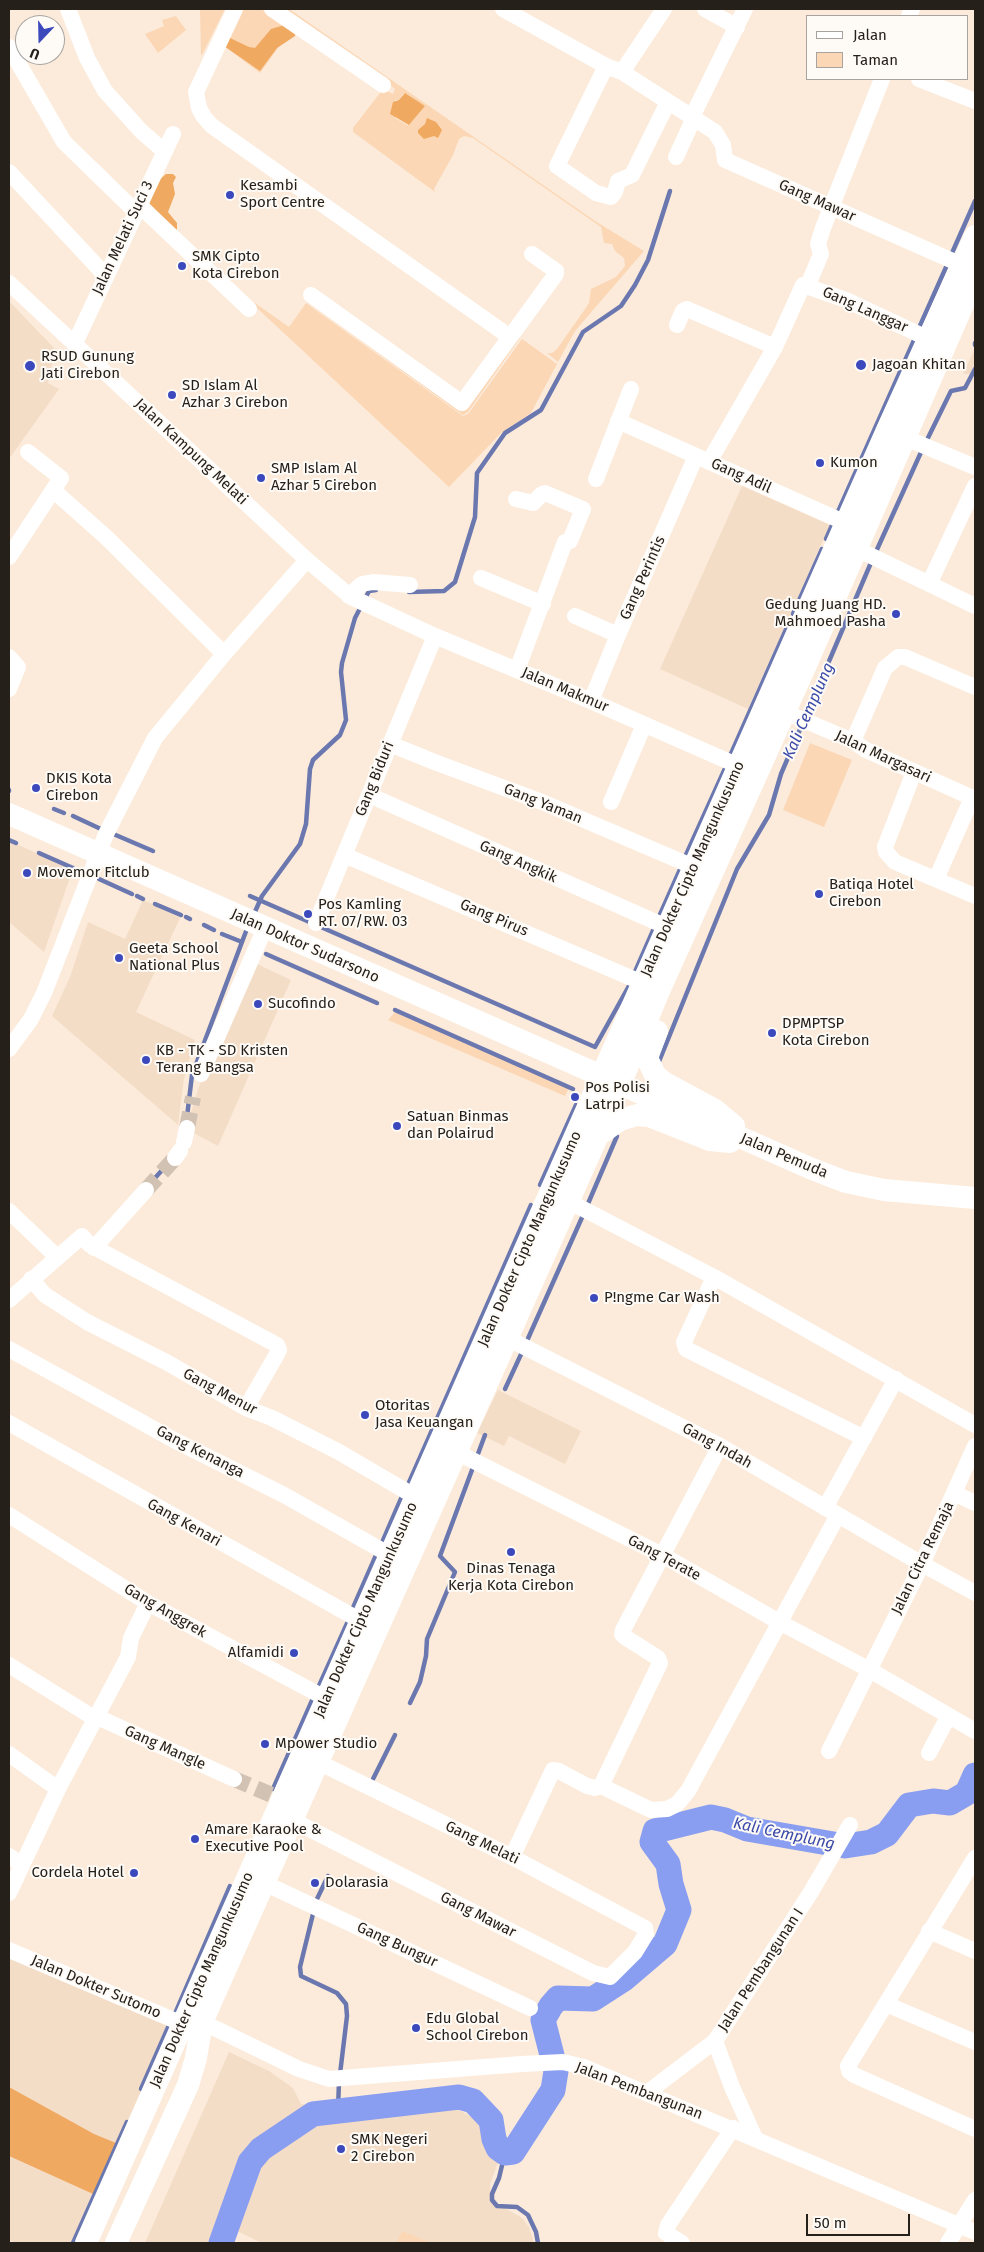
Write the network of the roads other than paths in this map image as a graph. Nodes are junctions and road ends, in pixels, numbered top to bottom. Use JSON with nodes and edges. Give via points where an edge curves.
{"nodes":[{"id":1,"x":68,"y":9,"type":"edge"},
{"id":2,"x":235,"y":9,"type":"edge"},
{"id":3,"x":272,"y":9,"type":"edge"},
{"id":4,"x":503,"y":9,"type":"edge"},
{"id":5,"x":664,"y":9,"type":"edge"},
{"id":6,"x":705,"y":9,"type":"edge"},
{"id":7,"x":745,"y":9,"type":"edge"},
{"id":8,"x":526,"y":14,"type":"edge"},
{"id":9,"x":734,"y":26,"type":"junction"},
{"id":10,"x":9,"y":48,"type":"edge"},
{"id":11,"x":606,"y":66,"type":"junction"},
{"id":12,"x":622,"y":72,"type":"junction"},
{"id":13,"x":882,"y":80,"type":"edge"},
{"id":14,"x":921,"y":80,"type":"edge"},
{"id":15,"x":383,"y":86,"type":"dead end"},
{"id":16,"x":668,"y":102,"type":"junction"},
{"id":17,"x":975,"y":102,"type":"edge"},
{"id":18,"x":692,"y":117,"type":"junction"},
{"id":19,"x":173,"y":134,"type":"dead end"},
{"id":20,"x":164,"y":151,"type":"junction"},
{"id":21,"x":676,"y":157,"type":"dead end"},
{"id":22,"x":9,"y":172,"type":"edge"},
{"id":23,"x":831,"y":206,"type":"junction"},
{"id":24,"x":138,"y":209,"type":"junction"},
{"id":25,"x":975,"y":236,"type":"edge"},
{"id":26,"x":532,"y":254,"type":"dead end"},
{"id":27,"x":969,"y":271,"type":"edge"},
{"id":28,"x":105,"y":275,"type":"junction"},
{"id":29,"x":9,"y":283,"type":"edge"},
{"id":30,"x":804,"y":286,"type":"junction"},
{"id":31,"x":311,"y":295,"type":"dead end"},
{"id":32,"x":249,"y":308,"type":"dead end"},
{"id":33,"x":677,"y":325,"type":"dead end"},
{"id":34,"x":510,"y":337,"type":"junction"},
{"id":35,"x":929,"y":339,"type":"junction"},
{"id":36,"x":76,"y":343,"type":"junction"},
{"id":37,"x":775,"y":347,"type":"junction"},
{"id":38,"x":631,"y":389,"type":"dead end"},
{"id":39,"x":618,"y":421,"type":"junction"},
{"id":40,"x":901,"y":436,"type":"junction"},
{"id":41,"x":28,"y":452,"type":"dead end"},
{"id":42,"x":703,"y":459,"type":"junction"},
{"id":43,"x":975,"y":468,"type":"edge"},
{"id":44,"x":596,"y":479,"type":"dead end"},
{"id":45,"x":975,"y":486,"type":"edge"},
{"id":46,"x":53,"y":490,"type":"junction"},
{"id":47,"x":516,"y":499,"type":"dead end"},
{"id":48,"x":863,"y":544,"type":"junction"},
{"id":49,"x":9,"y":557,"type":"edge"},
{"id":50,"x":307,"y":560,"type":"junction"},
{"id":51,"x":481,"y":578,"type":"dead end"},
{"id":52,"x":928,"y":584,"type":"junction"},
{"id":53,"x":410,"y":585,"type":"dead end"},
{"id":54,"x":350,"y":597,"type":"junction"},
{"id":55,"x":543,"y":604,"type":"junction"},
{"id":56,"x":975,"y":606,"type":"edge"},
{"id":57,"x":373,"y":609,"type":"joint"},
{"id":58,"x":575,"y":616,"type":"dead end"},
{"id":59,"x":618,"y":635,"type":"junction"},
{"id":60,"x":436,"y":636,"type":"junction"},
{"id":61,"x":224,"y":654,"type":"junction"},
{"id":62,"x":9,"y":657,"type":"edge"},
{"id":63,"x":517,"y":670,"type":"junction"},
{"id":64,"x":975,"y":687,"type":"edge"},
{"id":65,"x":9,"y":689,"type":"edge"},
{"id":66,"x":591,"y":701,"type":"junction"},
{"id":67,"x":780,"y":710,"type":"junction"},
{"id":68,"x":644,"y":725,"type":"junction"},
{"id":69,"x":853,"y":741,"type":"junction"},
{"id":70,"x":390,"y":744,"type":"junction"},
{"id":71,"x":748,"y":770,"type":"junction"},
{"id":72,"x":914,"y":772,"type":"junction"},
{"id":73,"x":369,"y":795,"type":"junction"},
{"id":74,"x":974,"y":799,"type":"edge"},
{"id":75,"x":611,"y":802,"type":"dead end"},
{"id":76,"x":9,"y":814,"type":"edge"},
{"id":77,"x":104,"y":839,"type":"junction"},
{"id":78,"x":344,"y":855,"type":"junction"},
{"id":79,"x":694,"y":867,"type":"junction"},
{"id":80,"x":936,"y":878,"type":"junction"},
{"id":81,"x":975,"y":896,"type":"edge"},
{"id":82,"x":264,"y":927,"type":"junction"},
{"id":83,"x":668,"y":927,"type":"junction"},
{"id":84,"x":313,"y":930,"type":"junction"},
{"id":85,"x":651,"y":987,"type":"junction"},
{"id":86,"x":9,"y":1049,"type":"edge"},
{"id":87,"x":201,"y":1074,"type":"dead end"},
{"id":88,"x":611,"y":1080,"type":"junction"},
{"id":89,"x":602,"y":1133,"type":"junction"},
{"id":90,"x":748,"y":1142,"type":"junction"},
{"id":91,"x":146,"y":1190,"type":"tunnel mouth"},
{"id":92,"x":975,"y":1198,"type":"edge"},
{"id":93,"x":572,"y":1203,"type":"junction"},
{"id":94,"x":9,"y":1211,"type":"edge"},
{"id":95,"x":88,"y":1243,"type":"junction"},
{"id":96,"x":56,"y":1256,"type":"junction"},
{"id":97,"x":714,"y":1277,"type":"junction"},
{"id":98,"x":33,"y":1283,"type":"junction"},
{"id":99,"x":9,"y":1300,"type":"edge"},
{"id":100,"x":518,"y":1343,"type":"junction"},
{"id":101,"x":9,"y":1349,"type":"edge"},
{"id":102,"x":896,"y":1378,"type":"junction"},
{"id":103,"x":246,"y":1408,"type":"junction"},
{"id":104,"x":9,"y":1423,"type":"edge"},
{"id":105,"x":975,"y":1425,"type":"edge"},
{"id":106,"x":864,"y":1438,"type":"junction"},
{"id":107,"x":720,"y":1446,"type":"junction"},
{"id":108,"x":975,"y":1446,"type":"edge"},
{"id":109,"x":468,"y":1458,"type":"junction"},
{"id":110,"x":954,"y":1493,"type":"junction"},
{"id":111,"x":416,"y":1497,"type":"junction"},
{"id":112,"x":975,"y":1503,"type":"edge"},
{"id":113,"x":832,"y":1512,"type":"junction"},
{"id":114,"x":9,"y":1515,"type":"edge"},
{"id":115,"x":390,"y":1554,"type":"junction"},
{"id":116,"x":664,"y":1556,"type":"junction"},
{"id":117,"x":922,"y":1564,"type":"junction"},
{"id":118,"x":975,"y":1593,"type":"edge"},
{"id":119,"x":148,"y":1603,"type":"junction"},
{"id":120,"x":361,"y":1621,"type":"junction"},
{"id":121,"x":781,"y":1623,"type":"junction"},
{"id":122,"x":9,"y":1665,"type":"edge"},
{"id":123,"x":868,"y":1669,"type":"junction"},
{"id":124,"x":326,"y":1699,"type":"junction"},
{"id":125,"x":95,"y":1717,"type":"junction"},
{"id":126,"x":948,"y":1717,"type":"junction"},
{"id":127,"x":326,"y":1723,"type":"junction"},
{"id":128,"x":975,"y":1732,"type":"edge"},
{"id":129,"x":829,"y":1751,"type":"dead end"},
{"id":130,"x":929,"y":1753,"type":"dead end"},
{"id":131,"x":9,"y":1754,"type":"edge"},
{"id":132,"x":318,"y":1762,"type":"junction"},
{"id":133,"x":234,"y":1779,"type":"tunnel mouth"},
{"id":134,"x":601,"y":1786,"type":"junction"},
{"id":135,"x":58,"y":1789,"type":"junction"},
{"id":136,"x":292,"y":1820,"type":"junction"},
{"id":137,"x":842,"y":1839,"type":"dead end"},
{"id":138,"x":9,"y":1856,"type":"edge"},
{"id":139,"x":512,"y":1857,"type":"junction"},
{"id":140,"x":974,"y":1862,"type":"edge"},
{"id":141,"x":22,"y":1865,"type":"junction"},
{"id":142,"x":264,"y":1883,"type":"junction"},
{"id":143,"x":9,"y":1893,"type":"edge"},
{"id":144,"x":644,"y":1928,"type":"joint"},
{"id":145,"x":929,"y":1931,"type":"junction"},
{"id":146,"x":9,"y":1950,"type":"edge"},
{"id":147,"x":975,"y":1951,"type":"edge"},
{"id":148,"x":886,"y":2004,"type":"junction"},
{"id":149,"x":530,"y":2008,"type":"dead end"},
{"id":150,"x":192,"y":2023,"type":"junction"},
{"id":151,"x":716,"y":2041,"type":"junction"},
{"id":152,"x":975,"y":2042,"type":"edge"},
{"id":153,"x":648,"y":2092,"type":"junction"},
{"id":154,"x":733,"y":2128,"type":"junction"},
{"id":155,"x":975,"y":2129,"type":"edge"},
{"id":156,"x":755,"y":2138,"type":"junction"},
{"id":157,"x":975,"y":2200,"type":"edge"},
{"id":158,"x":959,"y":2225,"type":"junction"},
{"id":159,"x":975,"y":2232,"type":"edge"},
{"id":160,"x":86,"y":2243,"type":"edge"},
{"id":161,"x":116,"y":2243,"type":"edge"},
{"id":162,"x":682,"y":2243,"type":"edge"},
{"id":163,"x":948,"y":2243,"type":"edge"}],
"edges":[{"from":1,"to":20,"type":"street","via":[[87,58],[105,91]]},
{"from":2,"to":34,"type":"street","via":[[196,92],[196,101],[204,117],[212,126]]},
{"from":3,"to":15,"type":"street"},
{"from":4,"to":8,"type":"street","name":"Gang Mawar"},
{"from":5,"to":12,"type":"street"},
{"from":6,"to":9,"type":"street"},
{"from":7,"to":9,"type":"street"},
{"from":8,"to":11,"type":"street","name":"Gang Mawar"},
{"from":9,"to":18,"type":"street"},
{"from":10,"to":24,"type":"street","via":[[64,142]]},
{"from":11,"to":12,"type":"street","name":"Gang Mawar"},
{"from":11,"to":16,"type":"street","via":[[557,166],[596,193],[611,197],[618,181],[632,175]]},
{"from":12,"to":16,"type":"street","name":"Gang Mawar"},
{"from":13,"to":23,"type":"street","name":"Gang Perintis"},
{"from":14,"to":17,"type":"street"},
{"from":16,"to":18,"type":"street","name":"Gang Mawar"},
{"from":18,"to":21,"type":"street"},
{"from":18,"to":23,"type":"street","name":"Gang Mawar","via":[[715,132],[723,146],[725,160]]},
{"from":19,"to":20,"type":"street","name":"Jalan Melati Suci 3"},
{"from":20,"to":24,"type":"street","name":"Jalan Melati Suci 3"},
{"from":22,"to":28,"type":"street"},
{"from":23,"to":27,"type":"street","name":"Gang Mawar"},
{"from":23,"to":30,"type":"street","name":"Gang Perintis","via":[[818,244],[821,254]]},
{"from":24,"to":28,"type":"street","name":"Jalan Melati Suci 3"},
{"from":24,"to":32,"type":"street"},
{"from":25,"to":27,"type":"main road","name":"Jalan Dokter Cipto Mangunkusumo"},
{"from":26,"to":34,"type":"street","via":[[556,273]]},
{"from":27,"to":35,"type":"main road","name":"Jalan Dokter Cipto Mangunkusumo"},
{"from":27,"to":40,"type":"main road","name":"Jalan Dokter Cipto Mangunkusumo"},
{"from":28,"to":36,"type":"street","name":"Jalan Melati Suci 3"},
{"from":29,"to":36,"type":"street","name":"Jalan Kampung Melati"},
{"from":30,"to":35,"type":"street","name":"Gang Langgar"},
{"from":30,"to":37,"type":"street","name":"Gang Perintis"},
{"from":31,"to":34,"type":"street","via":[[462,403]]},
{"from":33,"to":37,"type":"street","via":[[687,309]]},
{"from":35,"to":40,"type":"main road","name":"Jalan Dokter Cipto Mangunkusumo"},
{"from":36,"to":50,"type":"street","name":"Jalan Kampung Melati"},
{"from":37,"to":42,"type":"street","name":"Gang Perintis"},
{"from":38,"to":39,"type":"street"},
{"from":39,"to":42,"type":"street","name":"Gang Adil"},
{"from":39,"to":44,"type":"street"},
{"from":40,"to":43,"type":"street"},
{"from":40,"to":48,"type":"main road","name":"Jalan Dokter Cipto Mangunkusumo"},
{"from":41,"to":46,"type":"street","via":[[59,475],[60,481]]},
{"from":42,"to":48,"type":"street","name":"Gang Adil"},
{"from":42,"to":59,"type":"street","name":"Gang Perintis"},
{"from":45,"to":52,"type":"street"},
{"from":46,"to":49,"type":"street"},
{"from":46,"to":61,"type":"street","via":[[107,538]]},
{"from":47,"to":55,"type":"street","via":[[533,503],[545,493],[583,509],[570,541],[565,542]]},
{"from":48,"to":52,"type":"street","name":"Gang Adil"},
{"from":48,"to":67,"type":"main road","name":"Jalan Dokter Cipto Mangunkusumo"},
{"from":50,"to":54,"type":"street","name":"Jalan Kampung Melati"},
{"from":50,"to":61,"type":"street"},
{"from":51,"to":55,"type":"street"},
{"from":52,"to":56,"type":"street","name":"Gang Adil"},
{"from":53,"to":54,"type":"street","via":[[373,582],[360,585]]},
{"from":54,"to":57,"type":"street","name":"Jalan Kampung Melati"},
{"from":55,"to":63,"type":"street"},
{"from":57,"to":60,"type":"street","name":"Jalan Makmur"},
{"from":58,"to":59,"type":"street"},
{"from":59,"to":66,"type":"street","name":"Gang Perintis"},
{"from":60,"to":63,"type":"street","name":"Jalan Makmur"},
{"from":60,"to":70,"type":"street","name":"Gang Biduri"},
{"from":61,"to":77,"type":"street","via":[[155,738]]},
{"from":62,"to":65,"type":"street","via":[[18,667]]},
{"from":63,"to":66,"type":"street","name":"Jalan Makmur"},
{"from":64,"to":69,"type":"street","via":[[898,657],[885,668]]},
{"from":66,"to":68,"type":"street","name":"Jalan Makmur"},
{"from":67,"to":69,"type":"street","name":"Jalan Margasari"},
{"from":67,"to":71,"type":"main road","name":"Jalan Dokter Cipto Mangunkusumo"},
{"from":68,"to":71,"type":"street","name":"Jalan Makmur"},
{"from":68,"to":75,"type":"street"},
{"from":69,"to":72,"type":"street","name":"Jalan Margasari"},
{"from":70,"to":73,"type":"street","name":"Gang Biduri"},
{"from":70,"to":79,"type":"street","name":"Gang Yaman","via":[[542,802]]},
{"from":71,"to":79,"type":"main road","name":"Jalan Dokter Cipto Mangunkusumo"},
{"from":71,"to":85,"type":"main road","name":"Jalan Dokter Cipto Mangunkusumo"},
{"from":72,"to":74,"type":"street","name":"Jalan Margasari"},
{"from":72,"to":80,"type":"street","via":[[885,847],[886,852],[895,862]]},
{"from":73,"to":78,"type":"street","name":"Gang Biduri"},
{"from":73,"to":83,"type":"street","name":"Gang Angkik"},
{"from":74,"to":80,"type":"street"},
{"from":76,"to":77,"type":"main road","name":"Jalan Doktor Sudarsono"},
{"from":77,"to":82,"type":"main road","name":"Jalan Doktor Sudarsono","via":[[240,917]]},
{"from":77,"to":86,"type":"street","via":[[44,994]]},
{"from":78,"to":84,"type":"street","name":"Gang Biduri"},
{"from":78,"to":85,"type":"street","name":"Gang Pirus"},
{"from":79,"to":83,"type":"main road","name":"Jalan Dokter Cipto Mangunkusumo"},
{"from":80,"to":81,"type":"street"},
{"from":82,"to":84,"type":"main road","name":"Jalan Doktor Sudarsono"},
{"from":82,"to":87,"type":"street"},
{"from":83,"to":85,"type":"main road","name":"Jalan Dokter Cipto Mangunkusumo"},
{"from":84,"to":88,"type":"main road","name":"Jalan Doktor Sudarsono"},
{"from":85,"to":88,"type":"main road","name":"Jalan Dokter Cipto Mangunkusumo"},
{"from":85,"to":90,"type":"main road","via":[[663,1007],[662,1019],[647,1060],[659,1079],[715,1110]]},
{"from":88,"to":89,"type":"main road","name":"Jalan Dokter Cipto Mangunkusumo"},
{"from":88,"to":90,"type":"main road","name":"Jalan Pemuda"},
{"from":88,"to":111,"type":"main road","name":"Jalan Dokter Cipto Mangunkusumo"},
{"from":89,"to":90,"type":"main road","via":[[628,1117],[649,1116],[710,1140]]},
{"from":89,"to":93,"type":"main road","name":"Jalan Dokter Cipto Mangunkusumo"},
{"from":90,"to":92,"type":"main road","name":"Jalan Pemuda","via":[[846,1182],[884,1190]]},
{"from":91,"to":95,"type":"street"},
{"from":93,"to":97,"type":"street"},
{"from":93,"to":100,"type":"main road","name":"Jalan Dokter Cipto Mangunkusumo"},
{"from":94,"to":96,"type":"street"},
{"from":95,"to":96,"type":"street","via":[[82,1236]]},
{"from":95,"to":103,"type":"street","via":[[276,1345],[277,1354]]},
{"from":96,"to":98,"type":"street"},
{"from":97,"to":102,"type":"street"},
{"from":97,"to":106,"type":"street","via":[[684,1342],[686,1349]]},
{"from":98,"to":99,"type":"street"},
{"from":98,"to":103,"type":"street","name":"Gang Menur","via":[[55,1303],[87,1322]]},
{"from":100,"to":107,"type":"street","name":"Gang Indah"},
{"from":100,"to":109,"type":"main road","name":"Jalan Dokter Cipto Mangunkusumo"},
{"from":101,"to":115,"type":"street","name":"Gang Kenanga"},
{"from":102,"to":105,"type":"street"},
{"from":102,"to":106,"type":"street"},
{"from":103,"to":111,"type":"street","name":"Gang Menur","via":[[339,1452]]},
{"from":104,"to":120,"type":"street","name":"Gang Kenari"},
{"from":106,"to":113,"type":"street"},
{"from":107,"to":113,"type":"street","name":"Gang Indah"},
{"from":107,"to":116,"type":"street"},
{"from":108,"to":110,"type":"street","name":"Jalan Citra Remaja"},
{"from":109,"to":116,"type":"street","name":"Gang Terate"},
{"from":109,"to":127,"type":"main road","name":"Jalan Dokter Cipto Mangunkusumo"},
{"from":110,"to":112,"type":"street"},
{"from":110,"to":117,"type":"street","name":"Jalan Citra Remaja"},
{"from":111,"to":115,"type":"main road","name":"Jalan Dokter Cipto Mangunkusumo"},
{"from":113,"to":117,"type":"street","name":"Gang Indah"},
{"from":113,"to":121,"type":"street"},
{"from":114,"to":119,"type":"street","name":"Gang Anggrek"},
{"from":115,"to":120,"type":"main road","name":"Jalan Dokter Cipto Mangunkusumo"},
{"from":116,"to":121,"type":"street","name":"Gang Terate"},
{"from":116,"to":134,"type":"street","via":[[622,1634],[658,1658],[660,1663]]},
{"from":117,"to":118,"type":"street","name":"Gang Indah"},
{"from":117,"to":123,"type":"street","name":"Jalan Citra Remaja"},
{"from":119,"to":124,"type":"street","name":"Gang Anggrek"},
{"from":119,"to":125,"type":"street","via":[[131,1638],[128,1657]]},
{"from":120,"to":124,"type":"main road","name":"Jalan Dokter Cipto Mangunkusumo"},
{"from":121,"to":123,"type":"street","name":"Gang Terate"},
{"from":121,"to":134,"type":"street","via":[[688,1791],[677,1804],[667,1809],[651,1810]]},
{"from":122,"to":125,"type":"street","name":"Gang Mangle"},
{"from":123,"to":126,"type":"street"},
{"from":123,"to":129,"type":"street","name":"Jalan Citra Remaja"},
{"from":124,"to":127,"type":"main road","name":"Jalan Dokter Cipto Mangunkusumo"},
{"from":125,"to":133,"type":"street","name":"Gang Mangle"},
{"from":125,"to":135,"type":"street"},
{"from":126,"to":128,"type":"street"},
{"from":126,"to":130,"type":"street"},
{"from":127,"to":132,"type":"main road","name":"Jalan Dokter Cipto Mangunkusumo"},
{"from":127,"to":150,"type":"main road","name":"Jalan Dokter Cipto Mangunkusumo","via":[[277,1798]]},
{"from":131,"to":135,"type":"street"},
{"from":132,"to":136,"type":"main road","name":"Jalan Dokter Cipto Mangunkusumo"},
{"from":132,"to":139,"type":"street","name":"Gang Melati"},
{"from":134,"to":139,"type":"street","via":[[587,1786],[559,1770],[552,1770]]},
{"from":135,"to":141,"type":"street"},
{"from":136,"to":142,"type":"main road","name":"Jalan Dokter Cipto Mangunkusumo"},
{"from":136,"to":144,"type":"street","name":"Gang Mawar","via":[[593,1973],[611,1976],[636,1951],[646,1933]]},
{"from":137,"to":151,"type":"street","name":"Jalan Pembangunan I"},
{"from":138,"to":141,"type":"street"},
{"from":139,"to":144,"type":"street","name":"Gang Melati"},
{"from":140,"to":145,"type":"street"},
{"from":141,"to":143,"type":"street"},
{"from":142,"to":149,"type":"street","name":"Gang Bungur"},
{"from":142,"to":150,"type":"main road","name":"Jalan Dokter Cipto Mangunkusumo"},
{"from":145,"to":147,"type":"street"},
{"from":145,"to":148,"type":"street"},
{"from":146,"to":150,"type":"street","name":"Jalan Dokter Sutomo"},
{"from":148,"to":152,"type":"street"},
{"from":148,"to":155,"type":"street","via":[[848,2064],[849,2071]]},
{"from":150,"to":153,"type":"street","name":"Jalan Pembangunan","via":[[329,2079],[563,2062]]},
{"from":150,"to":160,"type":"main road","name":"Jalan Dokter Cipto Mangunkusumo"},
{"from":150,"to":161,"type":"main road","name":"Jalan Dokter Cipto Mangunkusumo","via":[[196,2058],[188,2085]]},
{"from":151,"to":153,"type":"street","name":"Jalan Pembangunan I"},
{"from":151,"to":156,"type":"street"},
{"from":153,"to":154,"type":"street","name":"Jalan Pembangunan"},
{"from":154,"to":156,"type":"street","name":"Jalan Pembangunan"},
{"from":154,"to":162,"type":"street","via":[[668,2225],[666,2233]]},
{"from":156,"to":158,"type":"street","name":"Jalan Pembangunan"},
{"from":157,"to":158,"type":"street"},
{"from":158,"to":159,"type":"street","name":"Jalan Pembangunan"},
{"from":158,"to":163,"type":"street"}]}
